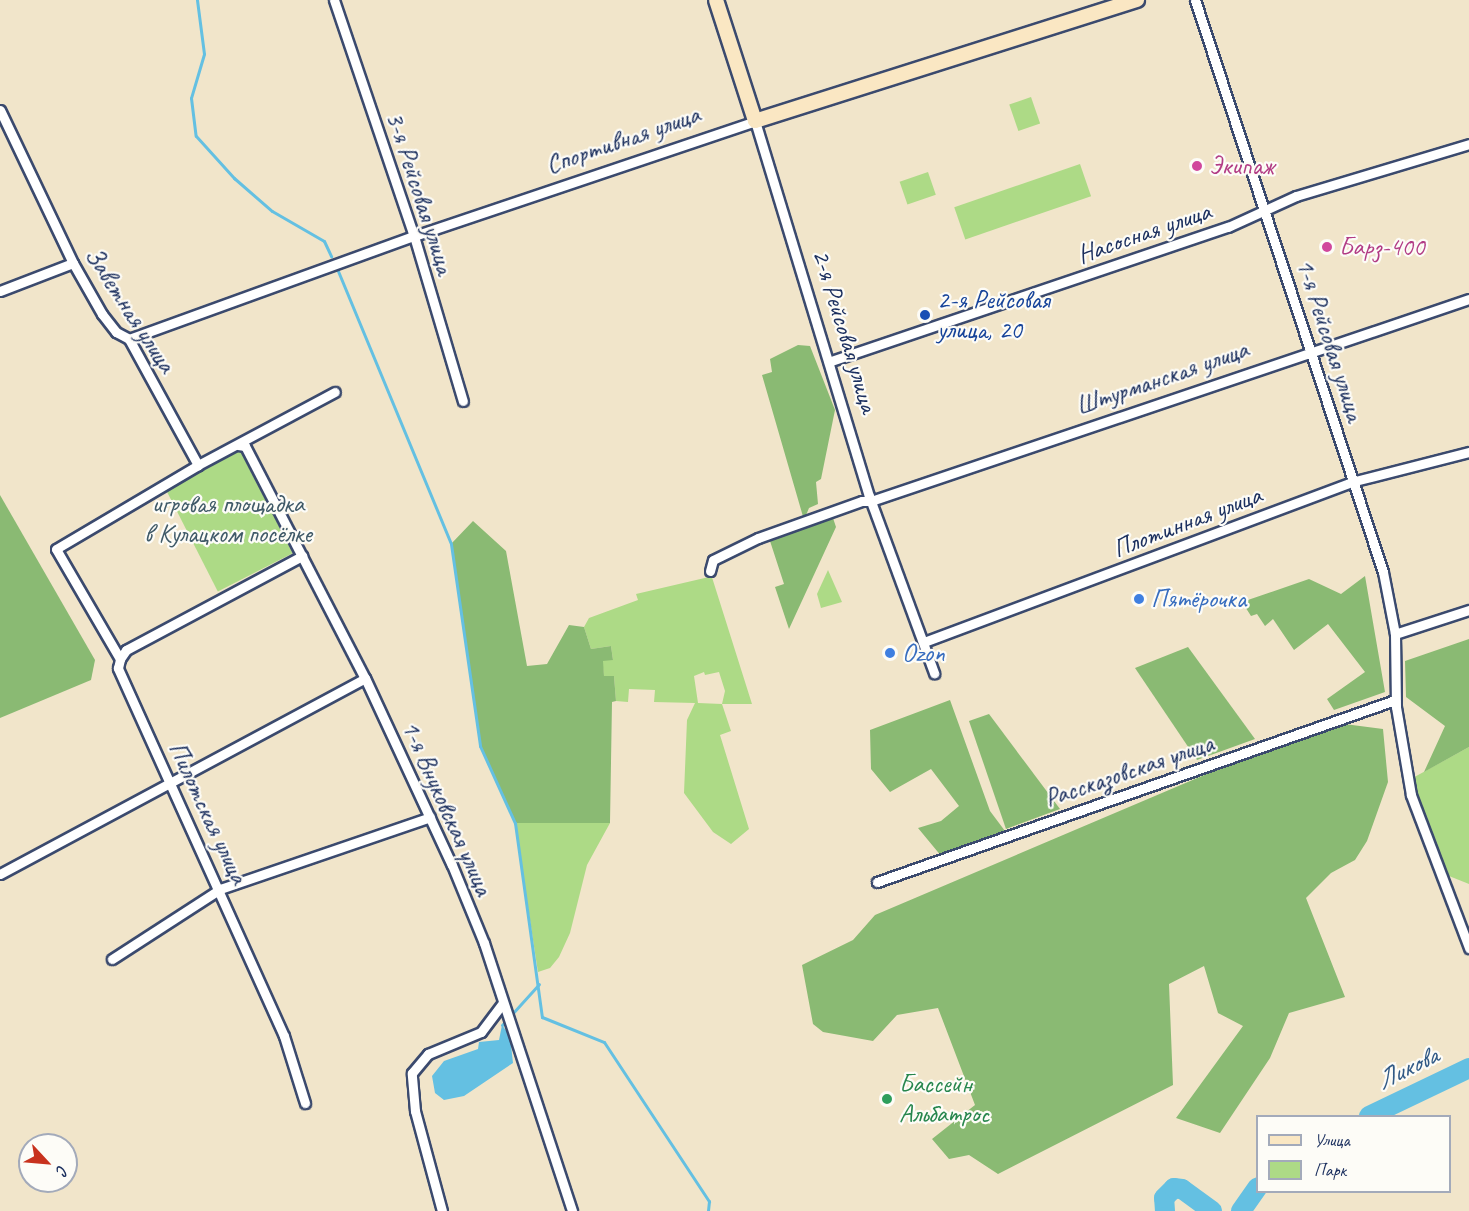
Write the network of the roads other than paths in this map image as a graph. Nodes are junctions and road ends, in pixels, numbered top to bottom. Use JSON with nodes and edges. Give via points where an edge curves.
{"nodes":[{"id":1,"x":334,"y":0,"type":"edge"},
{"id":2,"x":716,"y":0,"type":"edge"},
{"id":3,"x":1137,"y":0,"type":"edge"},
{"id":4,"x":1195,"y":0,"type":"edge"},
{"id":5,"x":0,"y":110,"type":"edge"},
{"id":6,"x":755,"y":121,"type":"junction"},
{"id":7,"x":1469,"y":144,"type":"edge"},
{"id":8,"x":1265,"y":208,"type":"junction"},
{"id":9,"x":414,"y":236,"type":"junction"},
{"id":10,"x":73,"y":263,"type":"junction"},
{"id":11,"x":0,"y":291,"type":"edge"},
{"id":12,"x":1469,"y":299,"type":"edge"},
{"id":13,"x":129,"y":339,"type":"junction"},
{"id":14,"x":1311,"y":350,"type":"junction"},
{"id":15,"x":831,"y":361,"type":"junction"},
{"id":16,"x":335,"y":392,"type":"dead end"},
{"id":17,"x":463,"y":401,"type":"dead end"},
{"id":18,"x":238,"y":445,"type":"junction"},
{"id":19,"x":1469,"y":452,"type":"edge"},
{"id":20,"x":198,"y":465,"type":"junction"},
{"id":21,"x":1355,"y":481,"type":"junction"},
{"id":22,"x":871,"y":501,"type":"junction"},
{"id":23,"x":302,"y":556,"type":"junction"},
{"id":24,"x":710,"y":571,"type":"dead end"},
{"id":25,"x":1469,"y":610,"type":"edge"},
{"id":26,"x":1395,"y":634,"type":"junction"},
{"id":27,"x":924,"y":642,"type":"junction"},
{"id":28,"x":120,"y":659,"type":"junction"},
{"id":29,"x":934,"y":673,"type":"dead end"},
{"id":30,"x":365,"y":678,"type":"junction"},
{"id":31,"x":1395,"y":700,"type":"junction"},
{"id":32,"x":170,"y":783,"type":"junction"},
{"id":33,"x":430,"y":817,"type":"junction"},
{"id":34,"x":0,"y":874,"type":"edge"},
{"id":35,"x":876,"y":882,"type":"dead end"},
{"id":36,"x":220,"y":889,"type":"junction"},
{"id":37,"x":1469,"y":948,"type":"edge"},
{"id":38,"x":112,"y":959,"type":"dead end"},
{"id":39,"x":502,"y":1004,"type":"junction"},
{"id":40,"x":305,"y":1103,"type":"dead end"},
{"id":41,"x":442,"y":1211,"type":"edge"},
{"id":42,"x":572,"y":1211,"type":"edge"}],
"edges":[{"from":1,"to":9,"type":"street","name":"3-я Рейсовая улица"},
{"from":2,"to":6,"type":"street","name":"2-я Рейсовая улица"},
{"from":3,"to":6,"type":"street","name":"Спортивная улица"},
{"from":4,"to":8,"type":"street","name":"1-я Рейсовая улица"},
{"from":5,"to":10,"type":"street","name":"Заветная улица"},
{"from":6,"to":9,"type":"street","name":"Спортивная улица"},
{"from":6,"to":15,"type":"street","name":"2-я Рейсовая улица"},
{"from":7,"to":8,"type":"street","name":"Насосная улица"},
{"from":8,"to":14,"type":"street","name":"1-я Рейсовая улица"},
{"from":8,"to":15,"type":"street","name":"Насосная улица","via":[[1228,227]]},
{"from":9,"to":13,"type":"street","name":"Спортивная улица"},
{"from":9,"to":17,"type":"street","name":"3-я Рейсовая улица"},
{"from":10,"to":11,"type":"street"},
{"from":10,"to":13,"type":"street","name":"Заветная улица","via":[[102,314],[116,332]]},
{"from":12,"to":14,"type":"street","name":"Штурманская улица"},
{"from":13,"to":20,"type":"street","name":"Заветная улица"},
{"from":14,"to":21,"type":"street","name":"1-я Рейсовая улица"},
{"from":14,"to":22,"type":"street","name":"Штурманская улица"},
{"from":15,"to":22,"type":"street","name":"2-я Рейсовая улица"},
{"from":16,"to":18,"type":"street"},
{"from":18,"to":20,"type":"street"},
{"from":18,"to":23,"type":"street","name":"1-я Внуковская улица","via":[[245,446]]},
{"from":19,"to":21,"type":"street","name":"Плотинная улица"},
{"from":20,"to":28,"type":"street","name":"Пилотская улица","via":[[56,549]]},
{"from":21,"to":26,"type":"street","name":"1-я Рейсовая улица","via":[[1383,572]]},
{"from":21,"to":27,"type":"street","name":"Плотинная улица"},
{"from":22,"to":24,"type":"street","name":"Штурманская улица","via":[[861,501],[758,538],[713,560]]},
{"from":22,"to":27,"type":"street","name":"2-я Рейсовая улица"},
{"from":23,"to":28,"type":"street","via":[[126,650]]},
{"from":23,"to":30,"type":"street","name":"1-я Внуковская улица"},
{"from":25,"to":26,"type":"street"},
{"from":26,"to":31,"type":"street","name":"1-я Рейсовая улица"},
{"from":27,"to":29,"type":"street","name":"2-я Рейсовая улица"},
{"from":28,"to":32,"type":"street","name":"Пилотская улица","via":[[118,668]]},
{"from":30,"to":32,"type":"street"},
{"from":30,"to":33,"type":"street","name":"1-я Внуковская улица"},
{"from":31,"to":35,"type":"street","name":"Рассказовская улица"},
{"from":31,"to":37,"type":"street","name":"1-я Рейсовая улица","via":[[1411,795]]},
{"from":32,"to":34,"type":"street"},
{"from":32,"to":36,"type":"street","name":"Пилотская улица"},
{"from":33,"to":36,"type":"street"},
{"from":33,"to":39,"type":"street","name":"1-я Внуковская улица","via":[[484,943]]},
{"from":36,"to":38,"type":"street"},
{"from":36,"to":40,"type":"street","name":"Пилотская улица","via":[[284,1036]]},
{"from":39,"to":41,"type":"street","via":[[481,1032],[428,1054],[412,1073],[415,1111]]},
{"from":39,"to":42,"type":"street","name":"1-я Внуковская улица"}]}
